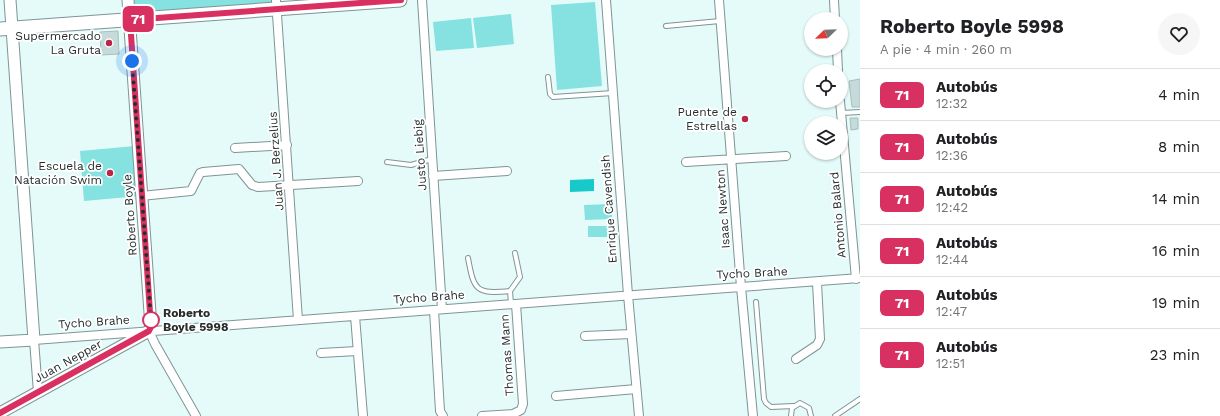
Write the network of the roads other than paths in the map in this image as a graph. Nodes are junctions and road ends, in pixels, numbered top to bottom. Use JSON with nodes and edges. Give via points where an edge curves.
{"nodes":[{"id":1,"x":10,"y":0,"type":"edge"},
{"id":2,"x":128,"y":0,"type":"edge"},
{"id":3,"x":400,"y":0,"type":"edge"},
{"id":4,"x":422,"y":0,"type":"edge"},
{"id":5,"x":606,"y":0,"type":"edge"},
{"id":6,"x":719,"y":0,"type":"edge"},
{"id":7,"x":834,"y":0,"type":"edge"},
{"id":8,"x":276,"y":4,"type":"edge"},
{"id":9,"x":835,"y":12,"type":"edge"},
{"id":10,"x":130,"y":20,"type":"junction"},
{"id":11,"x":721,"y":21,"type":"junction"},
{"id":12,"x":666,"y":26,"type":"dead end"},
{"id":13,"x":6,"y":29,"type":"edge"},
{"id":14,"x":548,"y":76,"type":"dead end"},
{"id":15,"x":613,"y":94,"type":"junction"},
{"id":16,"x":841,"y":108,"type":"edge"},
{"id":17,"x":860,"y":112,"type":"edge"},
{"id":18,"x":841,"y":113,"type":"junction"},
{"id":19,"x":287,"y":145,"type":"junction"},
{"id":20,"x":235,"y":148,"type":"dead end"},
{"id":21,"x":786,"y":156,"type":"dead end"},
{"id":22,"x":432,"y":159,"type":"junction"},
{"id":23,"x":731,"y":159,"type":"junction"},
{"id":24,"x":387,"y":162,"type":"dead end"},
{"id":25,"x":686,"y":162,"type":"dead end"},
{"id":26,"x":507,"y":171,"type":"dead end"},
{"id":27,"x":433,"y":176,"type":"junction"},
{"id":28,"x":358,"y":181,"type":"dead end"},
{"id":29,"x":290,"y":185,"type":"junction"},
{"id":30,"x":141,"y":196,"type":"junction"},
{"id":31,"x":515,"y":253,"type":"dead end"},
{"id":32,"x":468,"y":258,"type":"dead end"},
{"id":33,"x":858,"y":279,"type":"edge"},
{"id":34,"x":817,"y":283,"type":"junction"},
{"id":35,"x":741,"y":287,"type":"junction"},
{"id":36,"x":510,"y":291,"type":"junction"},
{"id":37,"x":628,"y":295,"type":"junction"},
{"id":38,"x":756,"y":302,"type":"dead end"},
{"id":39,"x":513,"y":304,"type":"junction"},
{"id":40,"x":442,"y":309,"type":"junction"},
{"id":41,"x":434,"y":310,"type":"junction"},
{"id":42,"x":355,"y":316,"type":"junction"},
{"id":43,"x":298,"y":320,"type":"junction"},
{"id":44,"x":149,"y":331,"type":"junction"},
{"id":45,"x":631,"y":334,"type":"junction"},
{"id":46,"x":585,"y":336,"type":"dead end"},
{"id":47,"x":34,"y":340,"type":"junction"},
{"id":48,"x":0,"y":342,"type":"edge"},
{"id":49,"x":357,"y":351,"type":"junction"},
{"id":50,"x":321,"y":353,"type":"dead end"},
{"id":51,"x":796,"y":358,"type":"dead end"},
{"id":52,"x":636,"y":389,"type":"junction"},
{"id":53,"x":38,"y":392,"type":"junction"},
{"id":54,"x":556,"y":396,"type":"dead end"},
{"id":55,"x":860,"y":399,"type":"edge"},
{"id":56,"x":794,"y":406,"type":"junction"},
{"id":57,"x":0,"y":413,"type":"edge"},
{"id":58,"x":441,"y":414,"type":"edge"},
{"id":59,"x":790,"y":415,"type":"edge"},
{"id":60,"x":196,"y":416,"type":"edge"},
{"id":61,"x":363,"y":416,"type":"edge"},
{"id":62,"x":482,"y":416,"type":"edge"},
{"id":63,"x":639,"y":416,"type":"edge"},
{"id":64,"x":753,"y":416,"type":"edge"},
{"id":65,"x":785,"y":416,"type":"edge"},
{"id":66,"x":810,"y":416,"type":"edge"},
{"id":67,"x":835,"y":416,"type":"edge"}],
"edges":[{"from":1,"to":13,"type":"main road"},
{"from":2,"to":10,"type":"main road","name":"Roberto Boyle"},
{"from":3,"to":8,"type":"main road"},
{"from":4,"to":22,"type":"street","name":"Justo Liebig"},
{"from":5,"to":15,"type":"street","name":"Enrique Cavendish"},
{"from":6,"to":11,"type":"street","name":"Isaac Newton"},
{"from":7,"to":9,"type":"street"},
{"from":8,"to":10,"type":"main road"},
{"from":8,"to":19,"type":"street","name":"Juan J. Berzelius"},
{"from":10,"to":13,"type":"main road"},
{"from":10,"to":30,"type":"main road","name":"Roberto Boyle"},
{"from":11,"to":12,"type":"lane"},
{"from":11,"to":23,"type":"street","name":"Isaac Newton"},
{"from":13,"to":47,"type":"main road"},
{"from":14,"to":15,"type":"lane","via":[[550,94],[553,97]]},
{"from":15,"to":37,"type":"street","name":"Enrique Cavendish"},
{"from":16,"to":18,"type":"street","name":"Antonio Balard"},
{"from":17,"to":18,"type":"lane"},
{"from":18,"to":33,"type":"street","name":"Antonio Balard"},
{"from":19,"to":20,"type":"street"},
{"from":19,"to":29,"type":"street","name":"Juan J. Berzelius"},
{"from":21,"to":23,"type":"street"},
{"from":22,"to":24,"type":"lane","via":[[410,165]]},
{"from":22,"to":27,"type":"street","name":"Justo Liebig"},
{"from":23,"to":25,"type":"street"},
{"from":23,"to":35,"type":"street","name":"Isaac Newton"},
{"from":26,"to":27,"type":"street"},
{"from":27,"to":40,"type":"street","name":"Justo Liebig"},
{"from":28,"to":29,"type":"street"},
{"from":29,"to":30,"type":"street","via":[[258,187],[252,185],[238,169],[224,170],[200,173],[191,191]]},
{"from":29,"to":43,"type":"street","name":"Juan J. Berzelius"},
{"from":30,"to":44,"type":"main road","name":"Roberto Boyle","via":[[151,321]]},
{"from":31,"to":36,"type":"lane","via":[[520,277]]},
{"from":32,"to":36,"type":"lane","via":[[475,285],[484,292]]},
{"from":33,"to":34,"type":"street","name":"Tycho Brahe"},
{"from":34,"to":35,"type":"street","name":"Tycho Brahe"},
{"from":34,"to":51,"type":"street","via":[[820,339],[817,345]]},
{"from":35,"to":37,"type":"street","name":"Tycho Brahe"},
{"from":35,"to":64,"type":"street","name":"Isaac Newton"},
{"from":36,"to":39,"type":"lane"},
{"from":37,"to":39,"type":"street","name":"Tycho Brahe"},
{"from":37,"to":45,"type":"street","name":"Enrique Cavendish"},
{"from":38,"to":56,"type":"lane","via":[[764,399],[771,407]]},
{"from":39,"to":40,"type":"street","name":"Tycho Brahe"},
{"from":39,"to":62,"type":"street","name":"Thomas Mann","via":[[523,404],[521,410],[513,414]]},
{"from":40,"to":41,"type":"street","name":"Tycho Brahe"},
{"from":41,"to":42,"type":"street","name":"Tycho Brahe"},
{"from":41,"to":58,"type":"street"},
{"from":42,"to":43,"type":"street","name":"Tycho Brahe"},
{"from":42,"to":49,"type":"street"},
{"from":43,"to":44,"type":"street","name":"Tycho Brahe"},
{"from":44,"to":47,"type":"street","name":"Tycho Brahe"},
{"from":44,"to":53,"type":"main road","name":"Juan Nepper"},
{"from":44,"to":60,"type":"street"},
{"from":45,"to":46,"type":"street"},
{"from":45,"to":52,"type":"street","name":"Enrique Cavendish"},
{"from":47,"to":48,"type":"main road","name":"Tycho Brahe"},
{"from":47,"to":53,"type":"street"},
{"from":49,"to":50,"type":"street"},
{"from":49,"to":61,"type":"street"},
{"from":52,"to":54,"type":"street"},
{"from":52,"to":63,"type":"street","name":"Enrique Cavendish"},
{"from":53,"to":57,"type":"main road","name":"Juan Nepper"},
{"from":55,"to":67,"type":"lane"},
{"from":56,"to":59,"type":"lane"},
{"from":56,"to":66,"type":"lane","via":[[807,406]]},
{"from":59,"to":65,"type":"lane"}]}
